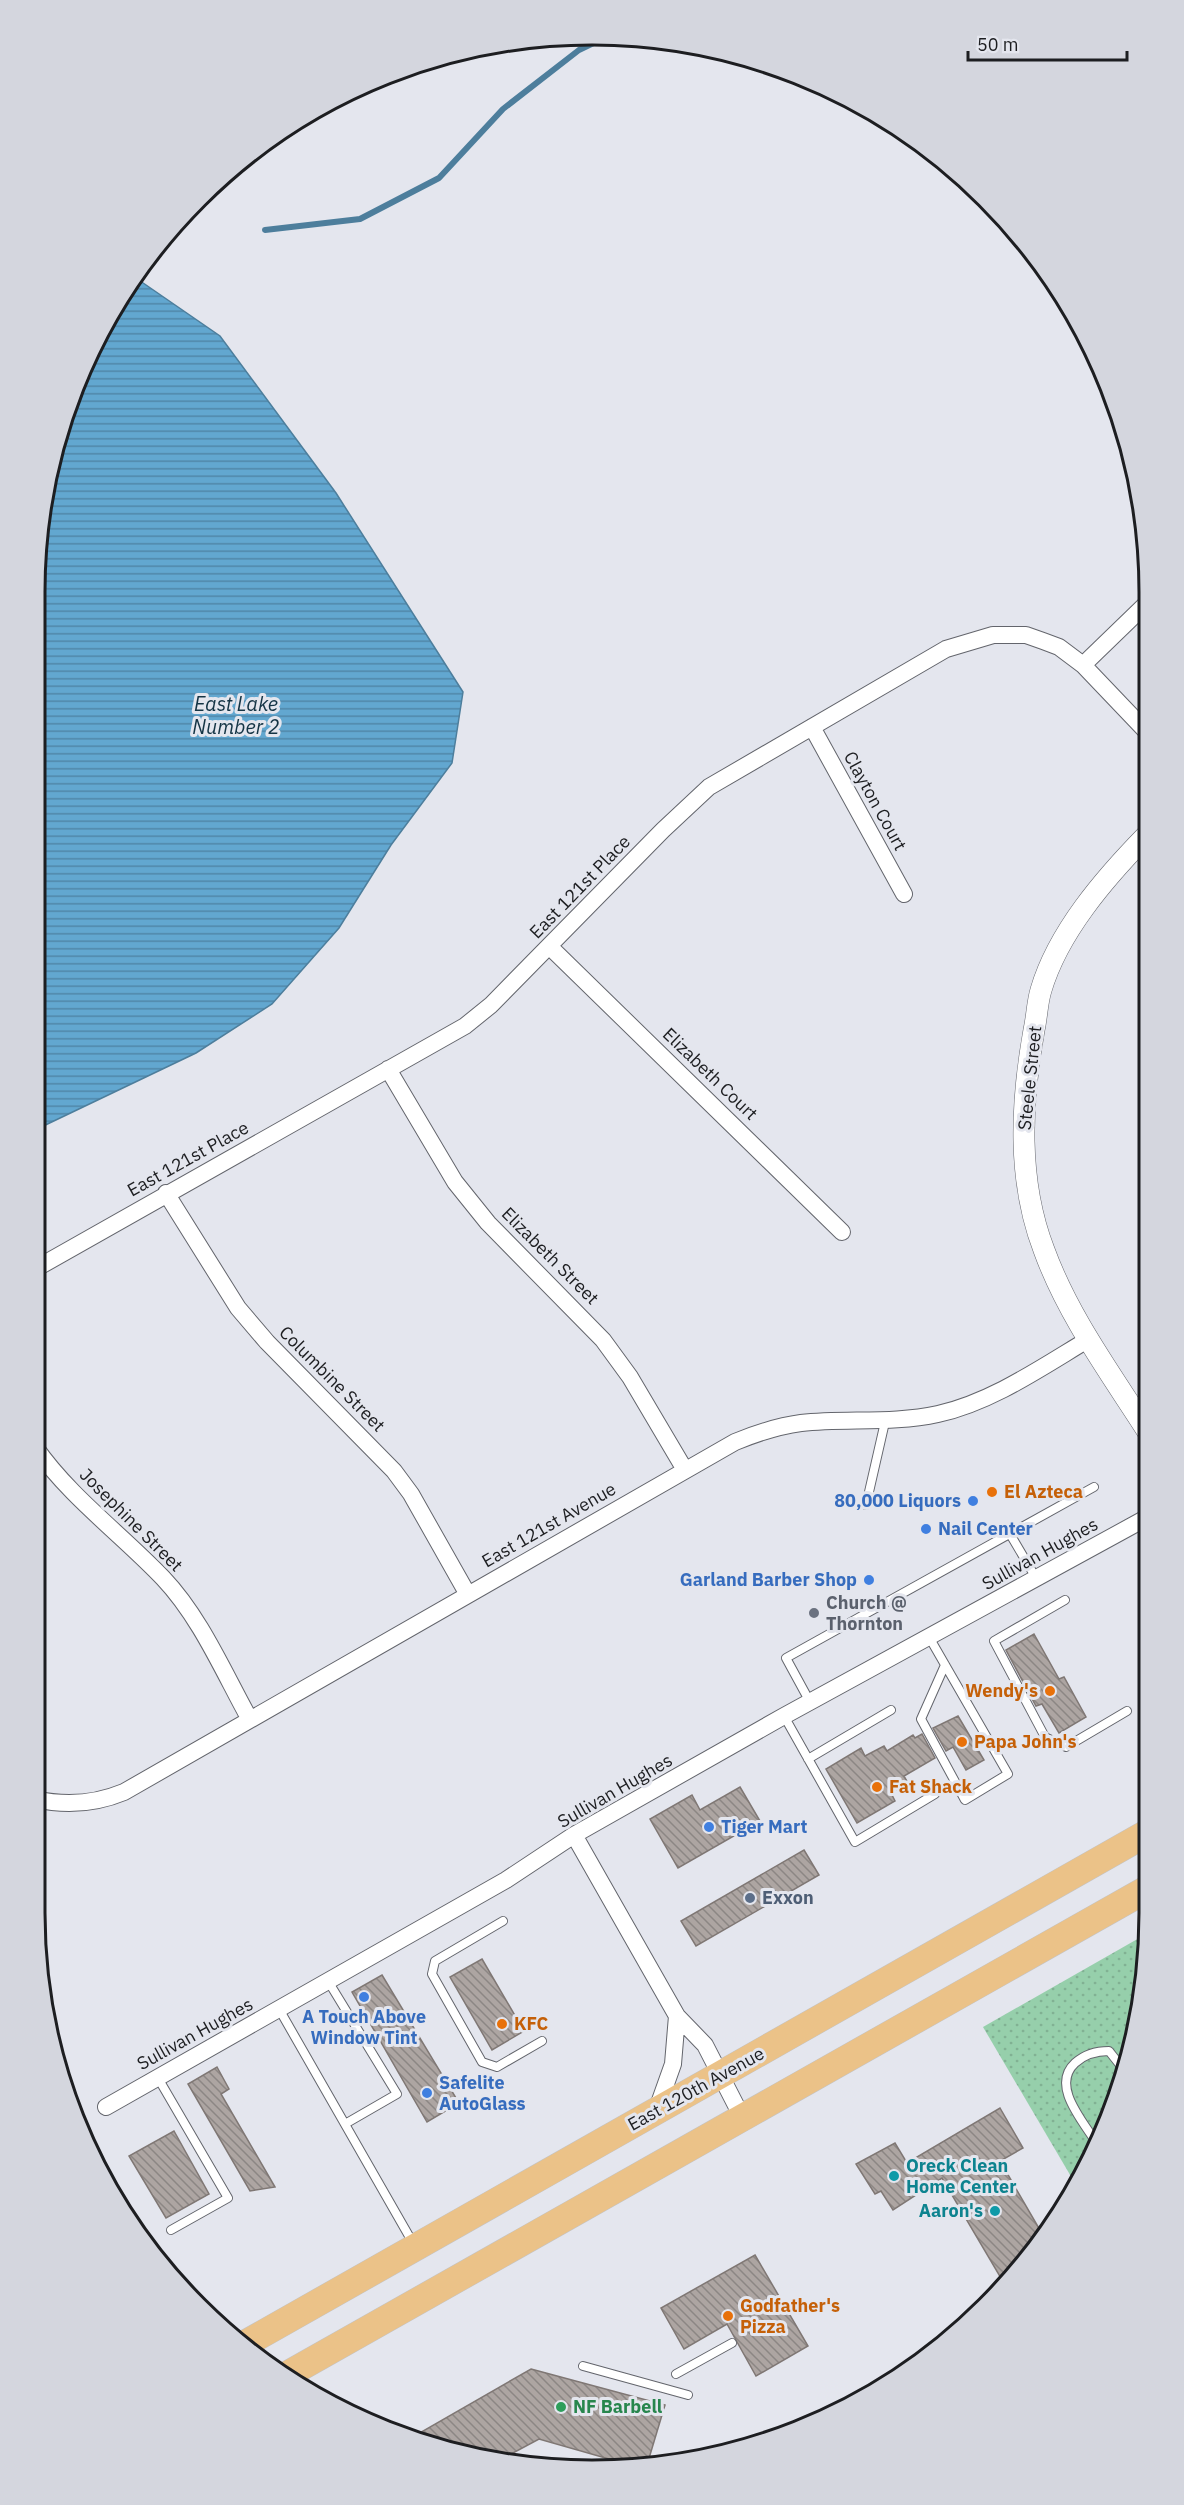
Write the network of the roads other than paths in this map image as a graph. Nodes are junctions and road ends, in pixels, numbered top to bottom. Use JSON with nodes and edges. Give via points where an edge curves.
{"nodes":[{"id":1,"x":1139,"y":610,"type":"edge"},
{"id":2,"x":1083,"y":665,"type":"junction"},
{"id":3,"x":1139,"y":724,"type":"edge"},
{"id":4,"x":812,"y":727,"type":"junction"},
{"id":5,"x":1139,"y":844,"type":"edge"},
{"id":6,"x":904,"y":894,"type":"dead end"},
{"id":7,"x":549,"y":946,"type":"junction"},
{"id":8,"x":388,"y":1069,"type":"junction"},
{"id":9,"x":166,"y":1193,"type":"junction"},
{"id":10,"x":843,"y":1232,"type":"dead end"},
{"id":11,"x":45,"y":1263,"type":"edge"},
{"id":12,"x":1089,"y":1339,"type":"junction"},
{"id":13,"x":1139,"y":1418,"type":"edge"},
{"id":14,"x":885,"y":1422,"type":"junction"},
{"id":15,"x":45,"y":1460,"type":"edge"},
{"id":16,"x":685,"y":1470,"type":"junction"},
{"id":17,"x":1094,"y":1487,"type":"dead end"},
{"id":18,"x":866,"y":1505,"type":"dead end"},
{"id":19,"x":1139,"y":1522,"type":"edge"},
{"id":20,"x":1010,"y":1534,"type":"junction"},
{"id":21,"x":1036,"y":1578,"type":"junction"},
{"id":22,"x":467,"y":1593,"type":"junction"},
{"id":23,"x":1065,"y":1600,"type":"dead end"},
{"id":24,"x":929,"y":1637,"type":"junction"},
{"id":25,"x":945,"y":1665,"type":"junction"},
{"id":26,"x":810,"y":1702,"type":"junction"},
{"id":27,"x":891,"y":1710,"type":"dead end"},
{"id":28,"x":1127,"y":1711,"type":"dead end"},
{"id":29,"x":784,"y":1716,"type":"junction"},
{"id":30,"x":249,"y":1718,"type":"junction"},
{"id":31,"x":808,"y":1759,"type":"junction"},
{"id":32,"x":934,"y":1794,"type":"dead end"},
{"id":33,"x":45,"y":1800,"type":"edge"},
{"id":34,"x":574,"y":1835,"type":"junction"},
{"id":35,"x":1139,"y":1838,"type":"edge"},
{"id":36,"x":1139,"y":1893,"type":"edge"},
{"id":37,"x":503,"y":1922,"type":"dead end"},
{"id":38,"x":328,"y":1981,"type":"junction"},
{"id":39,"x":279,"y":2009,"type":"junction"},
{"id":40,"x":677,"y":2016,"type":"junction"},
{"id":41,"x":542,"y":2041,"type":"dead end"},
{"id":42,"x":1118,"y":2062,"type":"edge"},
{"id":43,"x":719,"y":2077,"type":"junction"},
{"id":44,"x":158,"y":2078,"type":"junction"},
{"id":45,"x":106,"y":2107,"type":"dead end"},
{"id":46,"x":657,"y":2109,"type":"junction"},
{"id":47,"x":743,"y":2119,"type":"junction"},
{"id":48,"x":345,"y":2124,"type":"junction"},
{"id":49,"x":1092,"y":2135,"type":"edge"},
{"id":50,"x":171,"y":2230,"type":"dead end"},
{"id":51,"x":416,"y":2248,"type":"junction"},
{"id":52,"x":251,"y":2340,"type":"edge"},
{"id":53,"x":732,"y":2343,"type":"dead end"},
{"id":54,"x":583,"y":2366,"type":"dead end"},
{"id":55,"x":293,"y":2371,"type":"edge"},
{"id":56,"x":676,"y":2374,"type":"dead end"},
{"id":57,"x":688,"y":2395,"type":"dead end"}],
"edges":[{"from":1,"to":2,"type":"street"},
{"from":2,"to":3,"type":"street","name":"East 121st Place"},
{"from":2,"to":4,"type":"street","name":"East 121st Place","via":[[1059,647],[1026,635],[968,640]]},
{"from":4,"to":6,"type":"street","name":"Clayton Court"},
{"from":4,"to":7,"type":"street","name":"East 121st Place","via":[[709,788]]},
{"from":5,"to":12,"type":"street","name":"Steele Street","via":[[1103,886],[1055,957],[1041,990],[1028,1060],[1023,1120],[1029,1196],[1045,1254]]},
{"from":7,"to":8,"type":"street","name":"East 121st Place","via":[[492,1005],[465,1026]]},
{"from":7,"to":10,"type":"street","name":"Elizabeth Court"},
{"from":8,"to":9,"type":"street","name":"East 121st Place"},
{"from":8,"to":16,"type":"street","name":"Elizabeth Street","via":[[455,1182],[488,1223],[603,1340],[630,1377]]},
{"from":9,"to":11,"type":"street","name":"East 121st Place"},
{"from":9,"to":22,"type":"street","name":"Columbine Street","via":[[238,1308],[411,1494]]},
{"from":12,"to":13,"type":"street","name":"Steele Street"},
{"from":12,"to":14,"type":"street","name":"East 121st Avenue","via":[[978,1401],[936,1414]]},
{"from":14,"to":16,"type":"street","name":"East 121st Avenue","via":[[779,1427],[735,1442]]},
{"from":14,"to":18,"type":"lane"},
{"from":15,"to":30,"type":"street","name":"Josephine Street","via":[[164,1579],[190,1614]]},
{"from":16,"to":22,"type":"street","name":"East 121st Avenue"},
{"from":17,"to":20,"type":"lane"},
{"from":19,"to":21,"type":"street","name":"Sullivan Hughes"},
{"from":20,"to":21,"type":"lane"},
{"from":20,"to":26,"type":"lane","via":[[786,1658]]},
{"from":21,"to":24,"type":"street","name":"Sullivan Hughes"},
{"from":22,"to":30,"type":"street","name":"East 121st Avenue"},
{"from":23,"to":28,"type":"lane","via":[[994,1641],[1045,1737],[1066,1747]]},
{"from":24,"to":25,"type":"lane"},
{"from":24,"to":26,"type":"street","name":"Sullivan Hughes"},
{"from":25,"to":25,"type":"lane","via":[[1008,1773],[965,1800],[921,1719]]},
{"from":26,"to":29,"type":"street","name":"Sullivan Hughes"},
{"from":27,"to":31,"type":"lane"},
{"from":29,"to":31,"type":"lane"},
{"from":29,"to":34,"type":"street","name":"Sullivan Hughes"},
{"from":30,"to":33,"type":"street","name":"East 121st Avenue","via":[[115,1796],[95,1801]]},
{"from":31,"to":32,"type":"lane","via":[[855,1842]]},
{"from":34,"to":38,"type":"street","name":"Sullivan Hughes","via":[[506,1880]]},
{"from":34,"to":40,"type":"street"},
{"from":35,"to":43,"type":"main road","name":"East 120th Avenue"},
{"from":36,"to":47,"type":"main road"},
{"from":37,"to":41,"type":"lane","via":[[435,1961],[432,1974],[482,2062],[497,2067]]},
{"from":38,"to":39,"type":"street","name":"Sullivan Hughes"},
{"from":38,"to":48,"type":"lane","via":[[397,2094]]},
{"from":39,"to":44,"type":"street","name":"Sullivan Hughes"},
{"from":39,"to":48,"type":"lane"},
{"from":40,"to":43,"type":"street","via":[[705,2046]]},
{"from":40,"to":46,"type":"street","via":[[673,2064]]},
{"from":42,"to":49,"type":"lane","via":[[1109,2051],[1095,2051],[1078,2060],[1064,2080],[1067,2094]]},
{"from":43,"to":46,"type":"main road","name":"East 120th Avenue"},
{"from":43,"to":47,"type":"street"},
{"from":44,"to":45,"type":"street","name":"Sullivan Hughes"},
{"from":44,"to":50,"type":"lane","via":[[228,2198]]},
{"from":46,"to":51,"type":"main road","name":"East 120th Avenue"},
{"from":47,"to":55,"type":"main road"},
{"from":48,"to":51,"type":"lane"},
{"from":51,"to":52,"type":"main road","name":"East 120th Avenue"},
{"from":53,"to":56,"type":"lane"},
{"from":54,"to":57,"type":"lane"}]}
